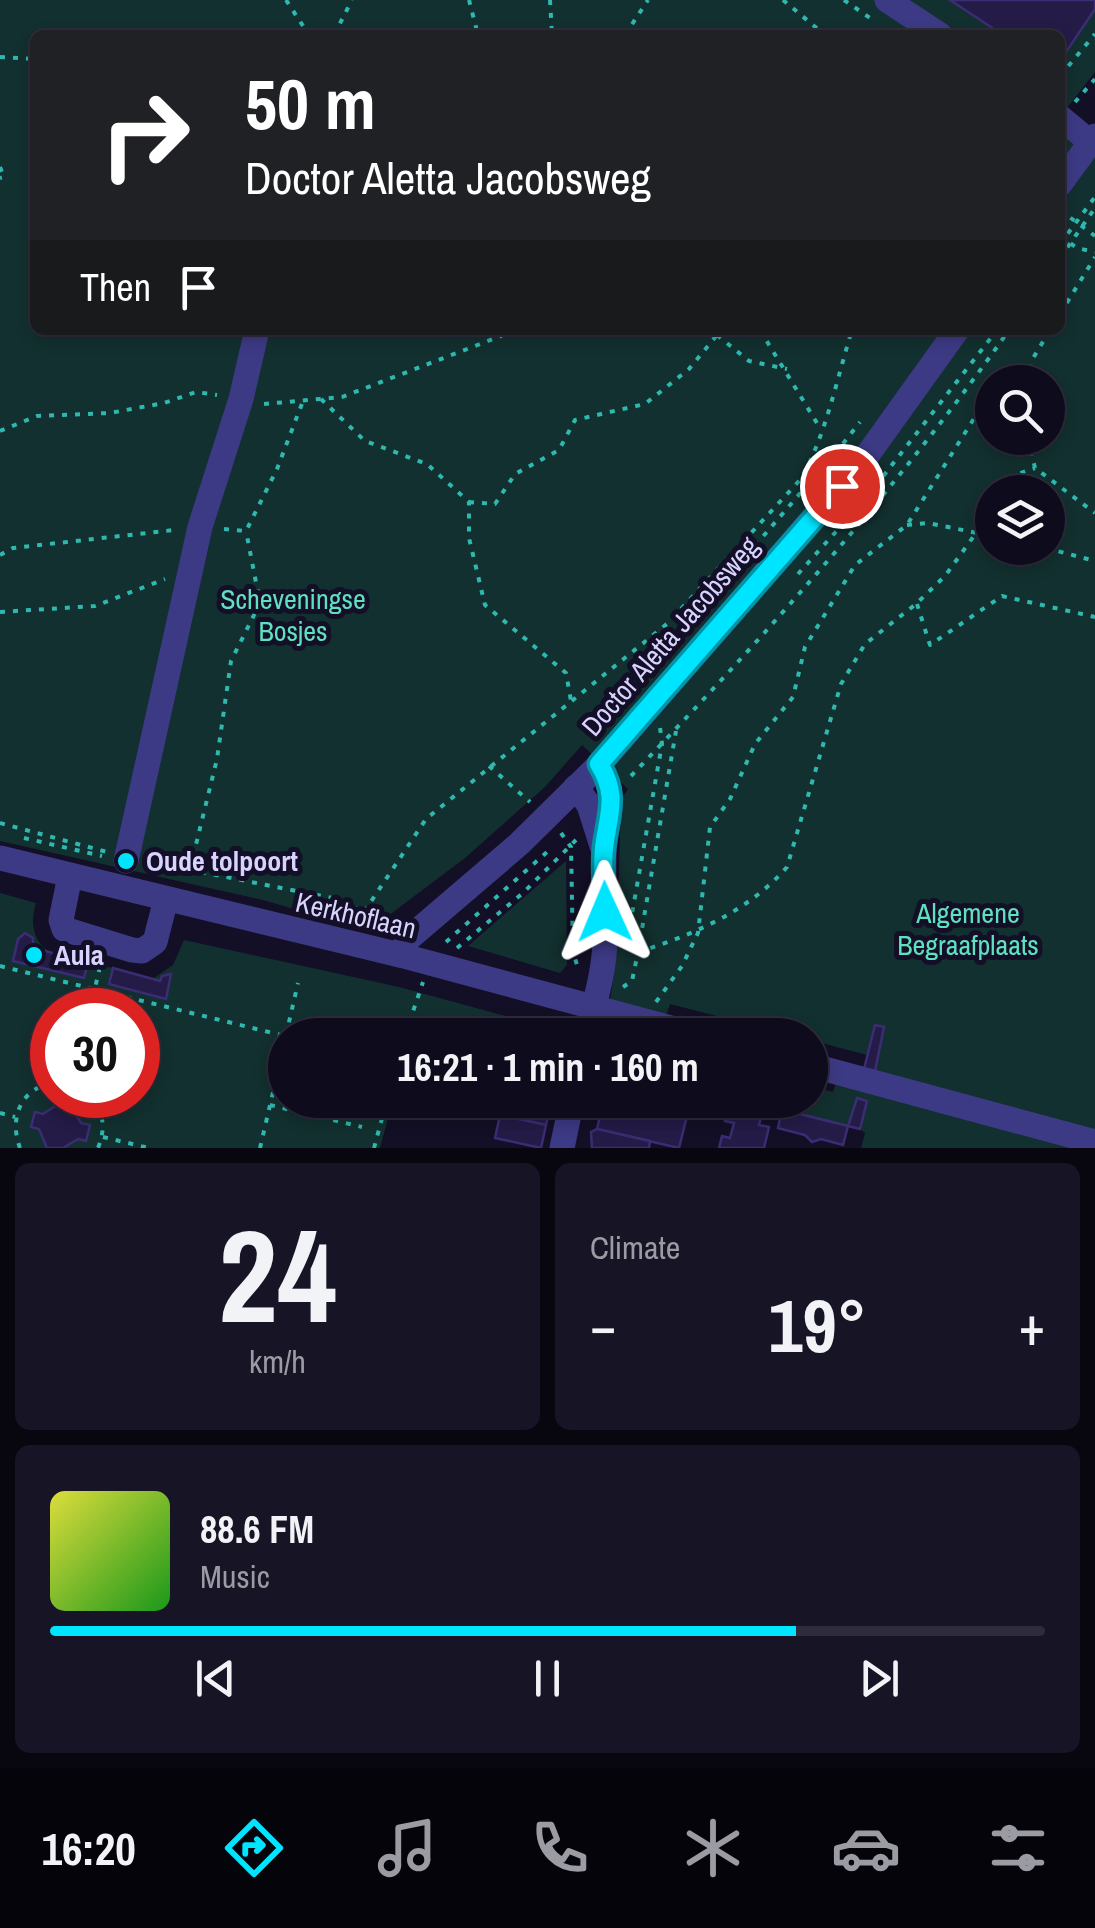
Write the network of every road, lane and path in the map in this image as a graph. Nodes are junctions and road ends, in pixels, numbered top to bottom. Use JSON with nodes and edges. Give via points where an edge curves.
{"nodes":[{"id":1,"x":286,"y":0,"type":"edge"},
{"id":2,"x":352,"y":0,"type":"edge"},
{"id":3,"x":469,"y":0,"type":"edge"},
{"id":4,"x":550,"y":0,"type":"edge"},
{"id":5,"x":648,"y":0,"type":"edge"},
{"id":6,"x":783,"y":0,"type":"edge"},
{"id":7,"x":844,"y":0,"type":"edge"},
{"id":8,"x":894,"y":6,"type":"edge"},
{"id":9,"x":306,"y":30,"type":"edge"},
{"id":10,"x":337,"y":30,"type":"edge"},
{"id":11,"x":477,"y":30,"type":"edge"},
{"id":12,"x":552,"y":30,"type":"edge"},
{"id":13,"x":628,"y":30,"type":"edge"},
{"id":14,"x":819,"y":30,"type":"edge"},
{"id":15,"x":932,"y":30,"type":"edge"},
{"id":16,"x":1095,"y":34,"type":"edge"},
{"id":17,"x":0,"y":57,"type":"edge"},
{"id":18,"x":30,"y":59,"type":"edge"},
{"id":19,"x":1065,"y":70,"type":"edge"},
{"id":20,"x":1095,"y":79,"type":"edge"},
{"id":21,"x":1065,"y":112,"type":"edge"},
{"id":22,"x":1065,"y":120,"type":"edge"},
{"id":23,"x":1092,"y":139,"type":"edge"},
{"id":24,"x":0,"y":167,"type":"edge"},
{"id":25,"x":1065,"y":177,"type":"edge"},
{"id":26,"x":0,"y":178,"type":"edge"},
{"id":27,"x":1095,"y":198,"type":"edge"},
{"id":28,"x":1095,"y":208,"type":"edge"},
{"id":29,"x":1065,"y":213,"type":"edge"},
{"id":30,"x":1076,"y":221,"type":"junction"},
{"id":31,"x":1082,"y":226,"type":"junction"},
{"id":32,"x":1065,"y":234,"type":"edge"},
{"id":33,"x":1095,"y":236,"type":"edge"},
{"id":34,"x":1065,"y":239,"type":"edge"},
{"id":35,"x":1070,"y":243,"type":"junction"},
{"id":36,"x":1065,"y":250,"type":"edge"},
{"id":37,"x":1095,"y":255,"type":"edge"},
{"id":38,"x":1065,"y":306,"type":"edge"},
{"id":39,"x":257,"y":335,"type":"edge"},
{"id":40,"x":502,"y":335,"type":"edge"},
{"id":41,"x":714,"y":335,"type":"edge"},
{"id":42,"x":719,"y":335,"type":"edge"},
{"id":43,"x":763,"y":335,"type":"edge"},
{"id":44,"x":850,"y":335,"type":"edge"},
{"id":45,"x":954,"y":335,"type":"edge"},
{"id":46,"x":1005,"y":335,"type":"edge"},
{"id":47,"x":1047,"y":335,"type":"edge"},
{"id":48,"x":1031,"y":365,"type":"edge"},
{"id":49,"x":787,"y":369,"type":"junction"},
{"id":50,"x":321,"y":399,"type":"junction"},
{"id":51,"x":303,"y":400,"type":"junction"},
{"id":52,"x":240,"y":403,"type":"junction"},
{"id":53,"x":975,"y":417,"type":"edge"},
{"id":54,"x":820,"y":428,"type":"junction"},
{"id":55,"x":0,"y":432,"type":"edge"},
{"id":56,"x":1032,"y":455,"type":"edge"},
{"id":57,"x":823,"y":468,"type":"dead end"},
{"id":58,"x":1035,"y":468,"type":"junction"},
{"id":59,"x":1015,"y":475,"type":"edge"},
{"id":60,"x":469,"y":502,"type":"junction"},
{"id":61,"x":1095,"y":514,"type":"edge"},
{"id":62,"x":907,"y":526,"type":"junction"},
{"id":63,"x":200,"y":527,"type":"junction"},
{"id":64,"x":246,"y":531,"type":"junction"},
{"id":65,"x":975,"y":533,"type":"edge"},
{"id":66,"x":975,"y":537,"type":"edge"},
{"id":67,"x":1065,"y":553,"type":"edge"},
{"id":68,"x":0,"y":555,"type":"edge"},
{"id":69,"x":1095,"y":561,"type":"edge"},
{"id":70,"x":192,"y":568,"type":"junction"},
{"id":71,"x":916,"y":604,"type":"junction"},
{"id":72,"x":701,"y":609,"type":"dead end"},
{"id":73,"x":0,"y":612,"type":"edge"},
{"id":74,"x":1095,"y":618,"type":"edge"},
{"id":75,"x":571,"y":702,"type":"junction"},
{"id":76,"x":645,"y":712,"type":"junction"},
{"id":77,"x":676,"y":731,"type":"junction"},
{"id":78,"x":662,"y":744,"type":"junction"},
{"id":79,"x":599,"y":764,"type":"junction"},
{"id":80,"x":490,"y":766,"type":"junction"},
{"id":81,"x":576,"y":787,"type":"junction"},
{"id":82,"x":612,"y":797,"type":"junction"},
{"id":83,"x":539,"y":807,"type":"junction"},
{"id":84,"x":594,"y":819,"type":"junction"},
{"id":85,"x":0,"y":823,"type":"edge"},
{"id":86,"x":571,"y":847,"type":"junction"},
{"id":87,"x":604,"y":850,"type":"junction"},
{"id":88,"x":0,"y":858,"type":"edge"},
{"id":89,"x":126,"y":859,"type":"junction"},
{"id":90,"x":190,"y":870,"type":"junction"},
{"id":91,"x":70,"y":876,"type":"junction"},
{"id":92,"x":166,"y":899,"type":"junction"},
{"id":93,"x":364,"y":912,"type":"junction"},
{"id":94,"x":400,"y":914,"type":"dead end"},
{"id":95,"x":630,"y":926,"type":"dead end"},
{"id":96,"x":698,"y":933,"type":"junction"},
{"id":97,"x":325,"y":939,"type":"junction"},
{"id":98,"x":358,"y":947,"type":"junction"},
{"id":99,"x":638,"y":952,"type":"junction"},
{"id":100,"x":400,"y":955,"type":"junction"},
{"id":101,"x":435,"y":965,"type":"junction"},
{"id":102,"x":0,"y":966,"type":"edge"},
{"id":103,"x":581,"y":976,"type":"dead end"},
{"id":104,"x":98,"y":980,"type":"dead end"},
{"id":105,"x":298,"y":983,"type":"dead end"},
{"id":106,"x":87,"y":988,"type":"edge"},
{"id":107,"x":96,"y":988,"type":"edge"},
{"id":108,"x":655,"y":1004,"type":"dead end"},
{"id":109,"x":160,"y":1006,"type":"edge"},
{"id":110,"x":592,"y":1007,"type":"junction"},
{"id":111,"x":290,"y":1018,"type":"edge"},
{"id":112,"x":411,"y":1018,"type":"edge"},
{"id":113,"x":590,"y":1018,"type":"edge"},
{"id":114,"x":633,"y":1018,"type":"edge"},
{"id":115,"x":268,"y":1033,"type":"edge"},
{"id":116,"x":828,"y":1070,"type":"edge"},
{"id":117,"x":30,"y":1092,"type":"edge"},
{"id":118,"x":0,"y":1113,"type":"edge"},
{"id":119,"x":268,"y":1114,"type":"edge"},
{"id":120,"x":15,"y":1117,"type":"junction"},
{"id":121,"x":101,"y":1118,"type":"edge"},
{"id":122,"x":322,"y":1118,"type":"edge"},
{"id":123,"x":382,"y":1118,"type":"edge"},
{"id":124,"x":568,"y":1118,"type":"edge"},
{"id":125,"x":362,"y":1128,"type":"dead end"},
{"id":126,"x":102,"y":1137,"type":"junction"},
{"id":127,"x":1095,"y":1142,"type":"edge"},
{"id":128,"x":20,"y":1148,"type":"edge"},
{"id":129,"x":98,"y":1148,"type":"edge"},
{"id":130,"x":149,"y":1148,"type":"edge"},
{"id":131,"x":260,"y":1148,"type":"edge"},
{"id":132,"x":374,"y":1148,"type":"edge"},
{"id":133,"x":562,"y":1148,"type":"edge"}],
"edges":[{"from":1,"to":9,"type":"path"},
{"from":2,"to":10,"type":"path"},
{"from":3,"to":11,"type":"path"},
{"from":4,"to":12,"type":"path"},
{"from":5,"to":13,"type":"path"},
{"from":6,"to":14,"type":"path"},
{"from":7,"to":8,"type":"path"},
{"from":8,"to":15,"type":"street"},
{"from":16,"to":19,"type":"path"},
{"from":17,"to":18,"type":"path"},
{"from":20,"to":21,"type":"path"},
{"from":22,"to":23,"type":"street"},
{"from":23,"to":25,"type":"street"},
{"from":24,"to":26,"type":"path"},
{"from":27,"to":30,"type":"path"},
{"from":28,"to":31,"type":"path"},
{"from":29,"to":30,"type":"path"},
{"from":30,"to":31,"type":"path"},
{"from":30,"to":32,"type":"path"},
{"from":31,"to":33,"type":"path"},
{"from":31,"to":35,"type":"path"},
{"from":34,"to":35,"type":"path"},
{"from":35,"to":36,"type":"path"},
{"from":35,"to":37,"type":"path"},
{"from":37,"to":38,"type":"path"},
{"from":39,"to":52,"type":"street"},
{"from":40,"to":50,"type":"path","via":[[342,397]]},
{"from":41,"to":60,"type":"path","via":[[689,369],[645,404],[574,420],[558,450],[516,474],[495,504]]},
{"from":42,"to":49,"type":"path","via":[[749,361]]},
{"from":43,"to":49,"type":"path"},
{"from":44,"to":54,"type":"path"},
{"from":45,"to":76,"type":"street","name":"Doctor Aletta Jacobsweg","via":[[866,457]]},
{"from":46,"to":77,"type":"path","via":[[875,503]]},
{"from":47,"to":48,"type":"path"},
{"from":49,"to":54,"type":"path"},
{"from":50,"to":51,"type":"path"},
{"from":50,"to":60,"type":"path","via":[[364,440],[427,464]]},
{"from":51,"to":52,"type":"path"},
{"from":51,"to":64,"type":"path"},
{"from":52,"to":55,"type":"path","via":[[196,392],[110,414],[37,416]]},
{"from":52,"to":63,"type":"street"},
{"from":53,"to":62,"type":"path"},
{"from":54,"to":75,"type":"path","via":[[816,455],[800,480],[668,623]]},
{"from":56,"to":58,"type":"path"},
{"from":57,"to":72,"type":"path","name":"Doctor Aletta Jacobsweg"},
{"from":58,"to":59,"type":"path"},
{"from":58,"to":61,"type":"path"},
{"from":60,"to":75,"type":"path","via":[[469,538],[485,606],[566,673]]},
{"from":62,"to":65,"type":"path","via":[[928,523]]},
{"from":62,"to":96,"type":"path","via":[[855,566],[805,646],[793,697],[755,744],[710,827]]},
{"from":63,"to":64,"type":"path"},
{"from":63,"to":68,"type":"path","via":[[12,548]]},
{"from":63,"to":70,"type":"street"},
{"from":64,"to":90,"type":"path","via":[[260,603],[231,660]]},
{"from":66,"to":71,"type":"path"},
{"from":67,"to":69,"type":"path"},
{"from":70,"to":73,"type":"path","via":[[95,606]]},
{"from":70,"to":89,"type":"street"},
{"from":71,"to":74,"type":"path","via":[[930,645],[1002,596]]},
{"from":71,"to":96,"type":"path","via":[[865,644],[841,684],[787,867]]},
{"from":75,"to":80,"type":"path"},
{"from":76,"to":78,"type":"path","via":[[660,728]]},
{"from":76,"to":79,"type":"street","name":"Doctor Aletta Jacobsweg"},
{"from":77,"to":78,"type":"path"},
{"from":77,"to":99,"type":"path"},
{"from":78,"to":82,"type":"path"},
{"from":78,"to":95,"type":"path"},
{"from":79,"to":81,"type":"street","name":"Doctor Aletta Jacobsweg"},
{"from":79,"to":82,"type":"street"},
{"from":80,"to":83,"type":"path"},
{"from":80,"to":93,"type":"path","via":[[426,819]]},
{"from":81,"to":83,"type":"street","name":"Doctor Aletta Jacobsweg"},
{"from":81,"to":84,"type":"street"},
{"from":82,"to":87,"type":"street"},
{"from":83,"to":86,"type":"path"},
{"from":83,"to":100,"type":"street","name":"Doctor Aletta Jacobsweg"},
{"from":84,"to":86,"type":"path"},
{"from":84,"to":87,"type":"street"},
{"from":85,"to":89,"type":"path"},
{"from":86,"to":101,"type":"path"},
{"from":86,"to":103,"type":"path","via":[[573,952]]},
{"from":87,"to":110,"type":"street","via":[[605,943]]},
{"from":88,"to":91,"type":"street","name":"Kerkhoflaan"},
{"from":89,"to":90,"type":"path"},
{"from":90,"to":93,"type":"path","via":[[337,899]]},
{"from":91,"to":92,"type":"street","name":"Kerkhoflaan"},
{"from":91,"to":92,"type":"street","via":[[64,929],[132,950],[155,942]]},
{"from":92,"to":97,"type":"street","name":"Kerkhoflaan"},
{"from":93,"to":97,"type":"path"},
{"from":94,"to":98,"type":"path","via":[[365,931]]},
{"from":96,"to":99,"type":"path"},
{"from":96,"to":108,"type":"path"},
{"from":97,"to":98,"type":"street","name":"Kerkhoflaan"},
{"from":98,"to":100,"type":"street","name":"Kerkhoflaan"},
{"from":99,"to":110,"type":"path","via":[[632,981]]},
{"from":100,"to":101,"type":"street","name":"Kerkhoflaan"},
{"from":101,"to":110,"type":"street","name":"Kerkhoflaan"},
{"from":101,"to":112,"type":"path"},
{"from":102,"to":106,"type":"path"},
{"from":104,"to":107,"type":"path"},
{"from":105,"to":111,"type":"path"},
{"from":109,"to":115,"type":"path"},
{"from":110,"to":113,"type":"street"},
{"from":110,"to":114,"type":"street","name":"Kerkhoflaan"},
{"from":116,"to":127,"type":"street"},
{"from":117,"to":120,"type":"path"},
{"from":118,"to":120,"type":"path"},
{"from":119,"to":131,"type":"path"},
{"from":120,"to":128,"type":"path"},
{"from":121,"to":126,"type":"path"},
{"from":122,"to":125,"type":"path"},
{"from":123,"to":132,"type":"path"},
{"from":124,"to":133,"type":"street"},
{"from":126,"to":129,"type":"path"},
{"from":126,"to":130,"type":"path"}]}
